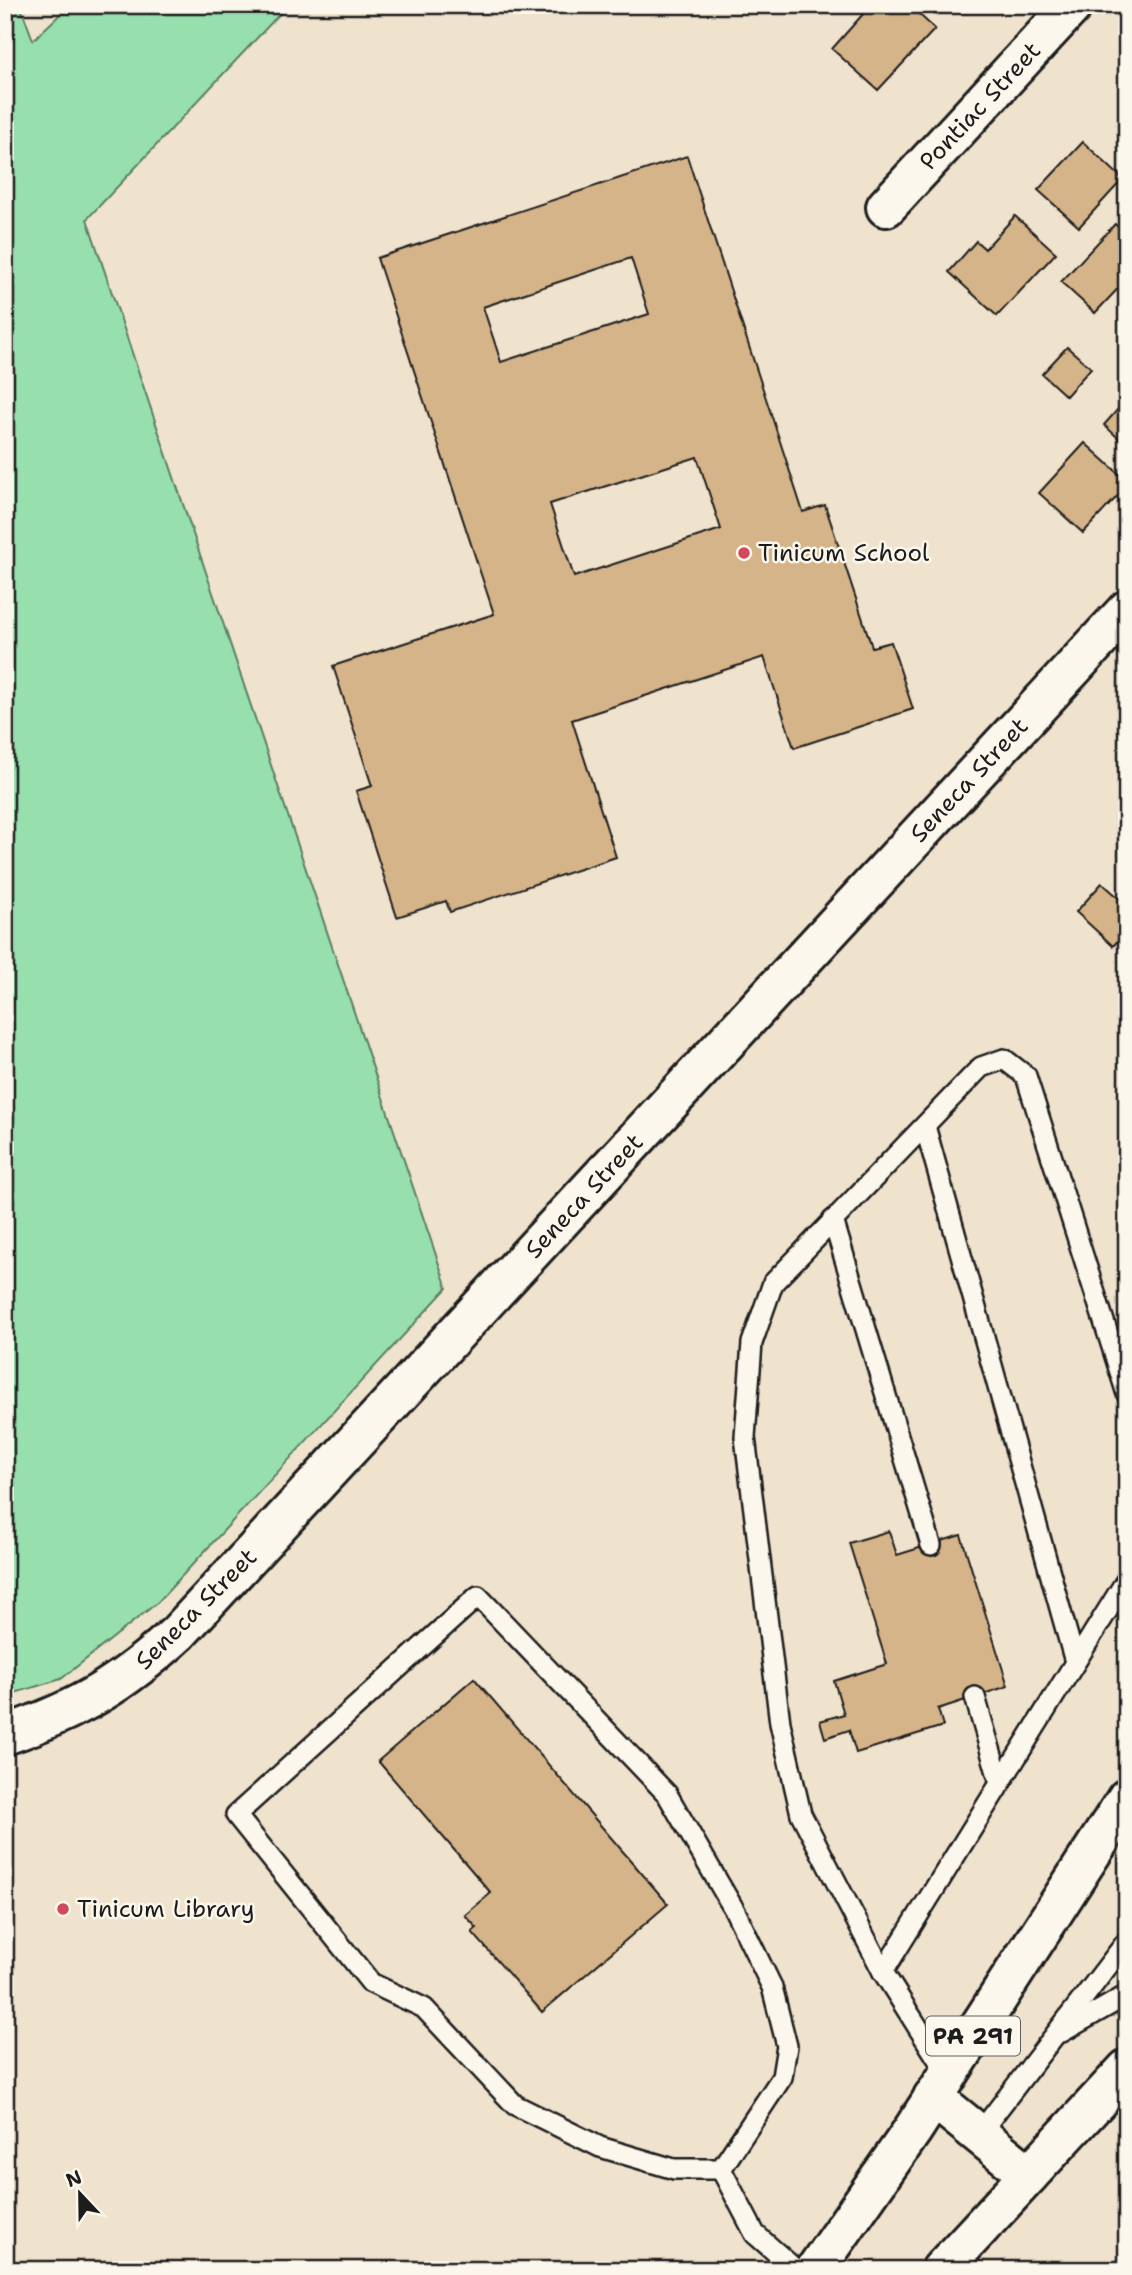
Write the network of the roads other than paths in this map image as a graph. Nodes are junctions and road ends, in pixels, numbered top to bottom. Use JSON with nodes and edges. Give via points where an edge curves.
{"nodes":[{"id":1,"x":1073,"y":5,"type":"edge"},
{"id":2,"x":886,"y":207,"type":"dead end"},
{"id":3,"x":1127,"y":610,"type":"edge"},
{"id":4,"x":925,"y":1126,"type":"junction"},
{"id":5,"x":833,"y":1220,"type":"junction"},
{"id":6,"x":1127,"y":1394,"type":"edge"},
{"id":7,"x":931,"y":1545,"type":"dead end"},
{"id":8,"x":1127,"y":1579,"type":"edge"},
{"id":9,"x":1075,"y":1662,"type":"junction"},
{"id":10,"x":975,"y":1697,"type":"dead end"},
{"id":11,"x":5,"y":1735,"type":"edge"},
{"id":12,"x":1000,"y":1783,"type":"junction"},
{"id":13,"x":1127,"y":1798,"type":"edge"},
{"id":14,"x":1127,"y":1941,"type":"edge"},
{"id":15,"x":883,"y":1972,"type":"junction"},
{"id":16,"x":1127,"y":1995,"type":"edge"},
{"id":17,"x":1055,"y":2036,"type":"junction"},
{"id":18,"x":1127,"y":2070,"type":"edge"},
{"id":19,"x":940,"y":2086,"type":"junction"},
{"id":20,"x":979,"y":2134,"type":"junction"},
{"id":21,"x":721,"y":2169,"type":"junction"},
{"id":22,"x":1029,"y":2175,"type":"junction"},
{"id":23,"x":796,"y":2270,"type":"edge"},
{"id":24,"x":815,"y":2270,"type":"edge"},
{"id":25,"x":941,"y":2270,"type":"edge"}],
"edges":[{"from":1,"to":2,"type":"street","name":"Pontiac Street"},
{"from":3,"to":11,"type":"street","name":"Seneca Street","via":[[178,1633],[134,1672],[88,1702]]},
{"from":4,"to":5,"type":"lane"},
{"from":4,"to":6,"type":"lane","via":[[981,1067],[1004,1059],[1026,1076]]},
{"from":4,"to":9,"type":"lane"},
{"from":5,"to":7,"type":"lane"},
{"from":5,"to":15,"type":"lane","via":[[773,1283],[752,1343],[745,1437],[780,1723],[802,1814]]},
{"from":8,"to":9,"type":"lane"},
{"from":9,"to":12,"type":"lane"},
{"from":10,"to":12,"type":"lane"},
{"from":12,"to":15,"type":"lane"},
{"from":13,"to":19,"type":"street","number":"PA 291"},
{"from":14,"to":17,"type":"lane"},
{"from":15,"to":19,"type":"lane"},
{"from":16,"to":17,"type":"lane"},
{"from":17,"to":20,"type":"lane"},
{"from":18,"to":22,"type":"street"},
{"from":19,"to":20,"type":"street"},
{"from":19,"to":24,"type":"street","number":"PA 291"},
{"from":20,"to":22,"type":"street"},
{"from":21,"to":21,"type":"lane","via":[[782,2077],[788,2046],[772,1987],[735,1911],[667,1794],[478,1596],[236,1815],[371,1983],[424,2008],[515,2105],[600,2147],[674,2169]]},
{"from":21,"to":23,"type":"lane","via":[[755,2234]]},
{"from":22,"to":25,"type":"street"}]}
